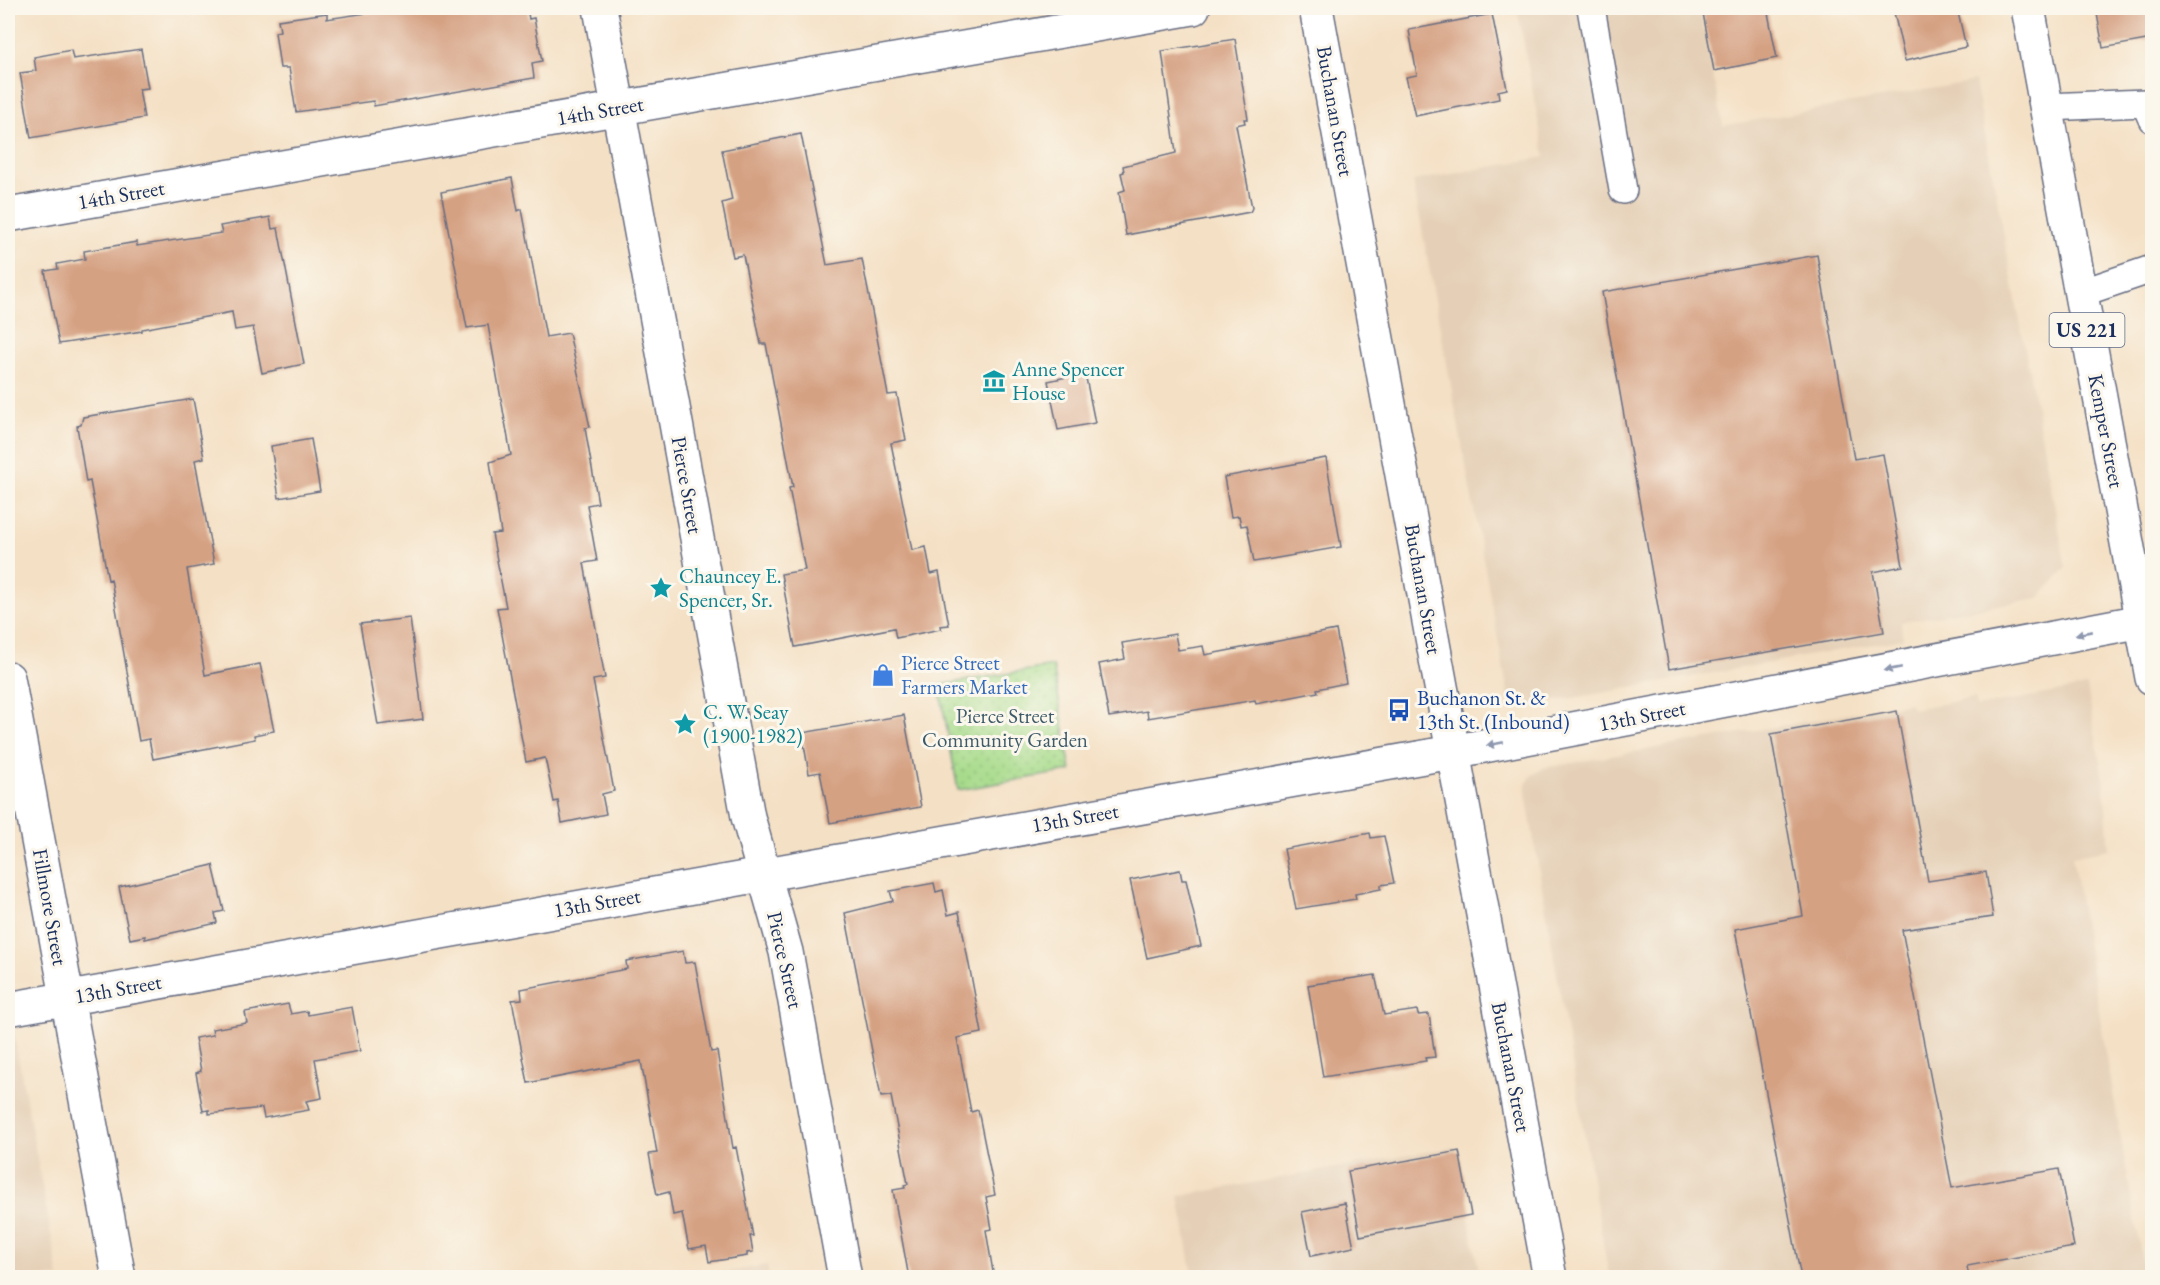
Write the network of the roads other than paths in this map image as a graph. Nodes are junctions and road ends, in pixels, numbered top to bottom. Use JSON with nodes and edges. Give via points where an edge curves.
{"nodes":[{"id":1,"x":600,"y":8,"type":"edge"},
{"id":2,"x":1193,"y":8,"type":"edge"},
{"id":3,"x":1316,"y":8,"type":"edge"},
{"id":4,"x":1591,"y":8,"type":"edge"},
{"id":5,"x":2028,"y":8,"type":"edge"},
{"id":6,"x":2046,"y":107,"type":"junction"},
{"id":7,"x":618,"y":108,"type":"junction"},
{"id":8,"x":2150,"y":108,"type":"edge"},
{"id":9,"x":1623,"y":190,"type":"dead end"},
{"id":10,"x":8,"y":214,"type":"edge"},
{"id":11,"x":2152,"y":269,"type":"edge"},
{"id":12,"x":2080,"y":293,"type":"junction"},
{"id":13,"x":2142,"y":621,"type":"junction"},
{"id":14,"x":8,"y":678,"type":"edge"},
{"id":15,"x":2152,"y":678,"type":"edge"},
{"id":16,"x":1452,"y":752,"type":"junction"},
{"id":17,"x":763,"y":873,"type":"junction"},
{"id":18,"x":66,"y":998,"type":"junction"},
{"id":19,"x":8,"y":1009,"type":"edge"},
{"id":20,"x":119,"y":1278,"type":"edge"},
{"id":21,"x":844,"y":1278,"type":"edge"},
{"id":22,"x":1550,"y":1278,"type":"edge"}],
"edges":[{"from":1,"to":7,"type":"street","name":"Pierce Street"},
{"from":2,"to":7,"type":"street","name":"14th Street"},
{"from":3,"to":16,"type":"street","name":"Buchanan Street"},
{"from":4,"to":9,"type":"lane"},
{"from":5,"to":6,"type":"street","name":"Kemper Street","number":"US 221"},
{"from":6,"to":8,"type":"lane"},
{"from":6,"to":12,"type":"street","name":"Kemper Street","number":"US 221"},
{"from":7,"to":10,"type":"street","name":"14th Street"},
{"from":7,"to":17,"type":"street","name":"Pierce Street","via":[[748,817]]},
{"from":11,"to":12,"type":"lane"},
{"from":12,"to":13,"type":"street","name":"Kemper Street","number":"US 221"},
{"from":13,"to":15,"type":"street","name":"Kemper Street","number":"US 221"},
{"from":13,"to":16,"type":"street","name":"13th Street","one_way":true},
{"from":14,"to":18,"type":"street","name":"Fillmore Street"},
{"from":16,"to":17,"type":"street","name":"13th Street"},
{"from":16,"to":22,"type":"street","name":"Buchanan Street"},
{"from":17,"to":18,"type":"street","name":"13th Street"},
{"from":17,"to":21,"type":"street","name":"Pierce Street","via":[[786,952]]},
{"from":18,"to":19,"type":"street","name":"13th Street"},
{"from":18,"to":20,"type":"street","name":"Fillmore Street"}]}
